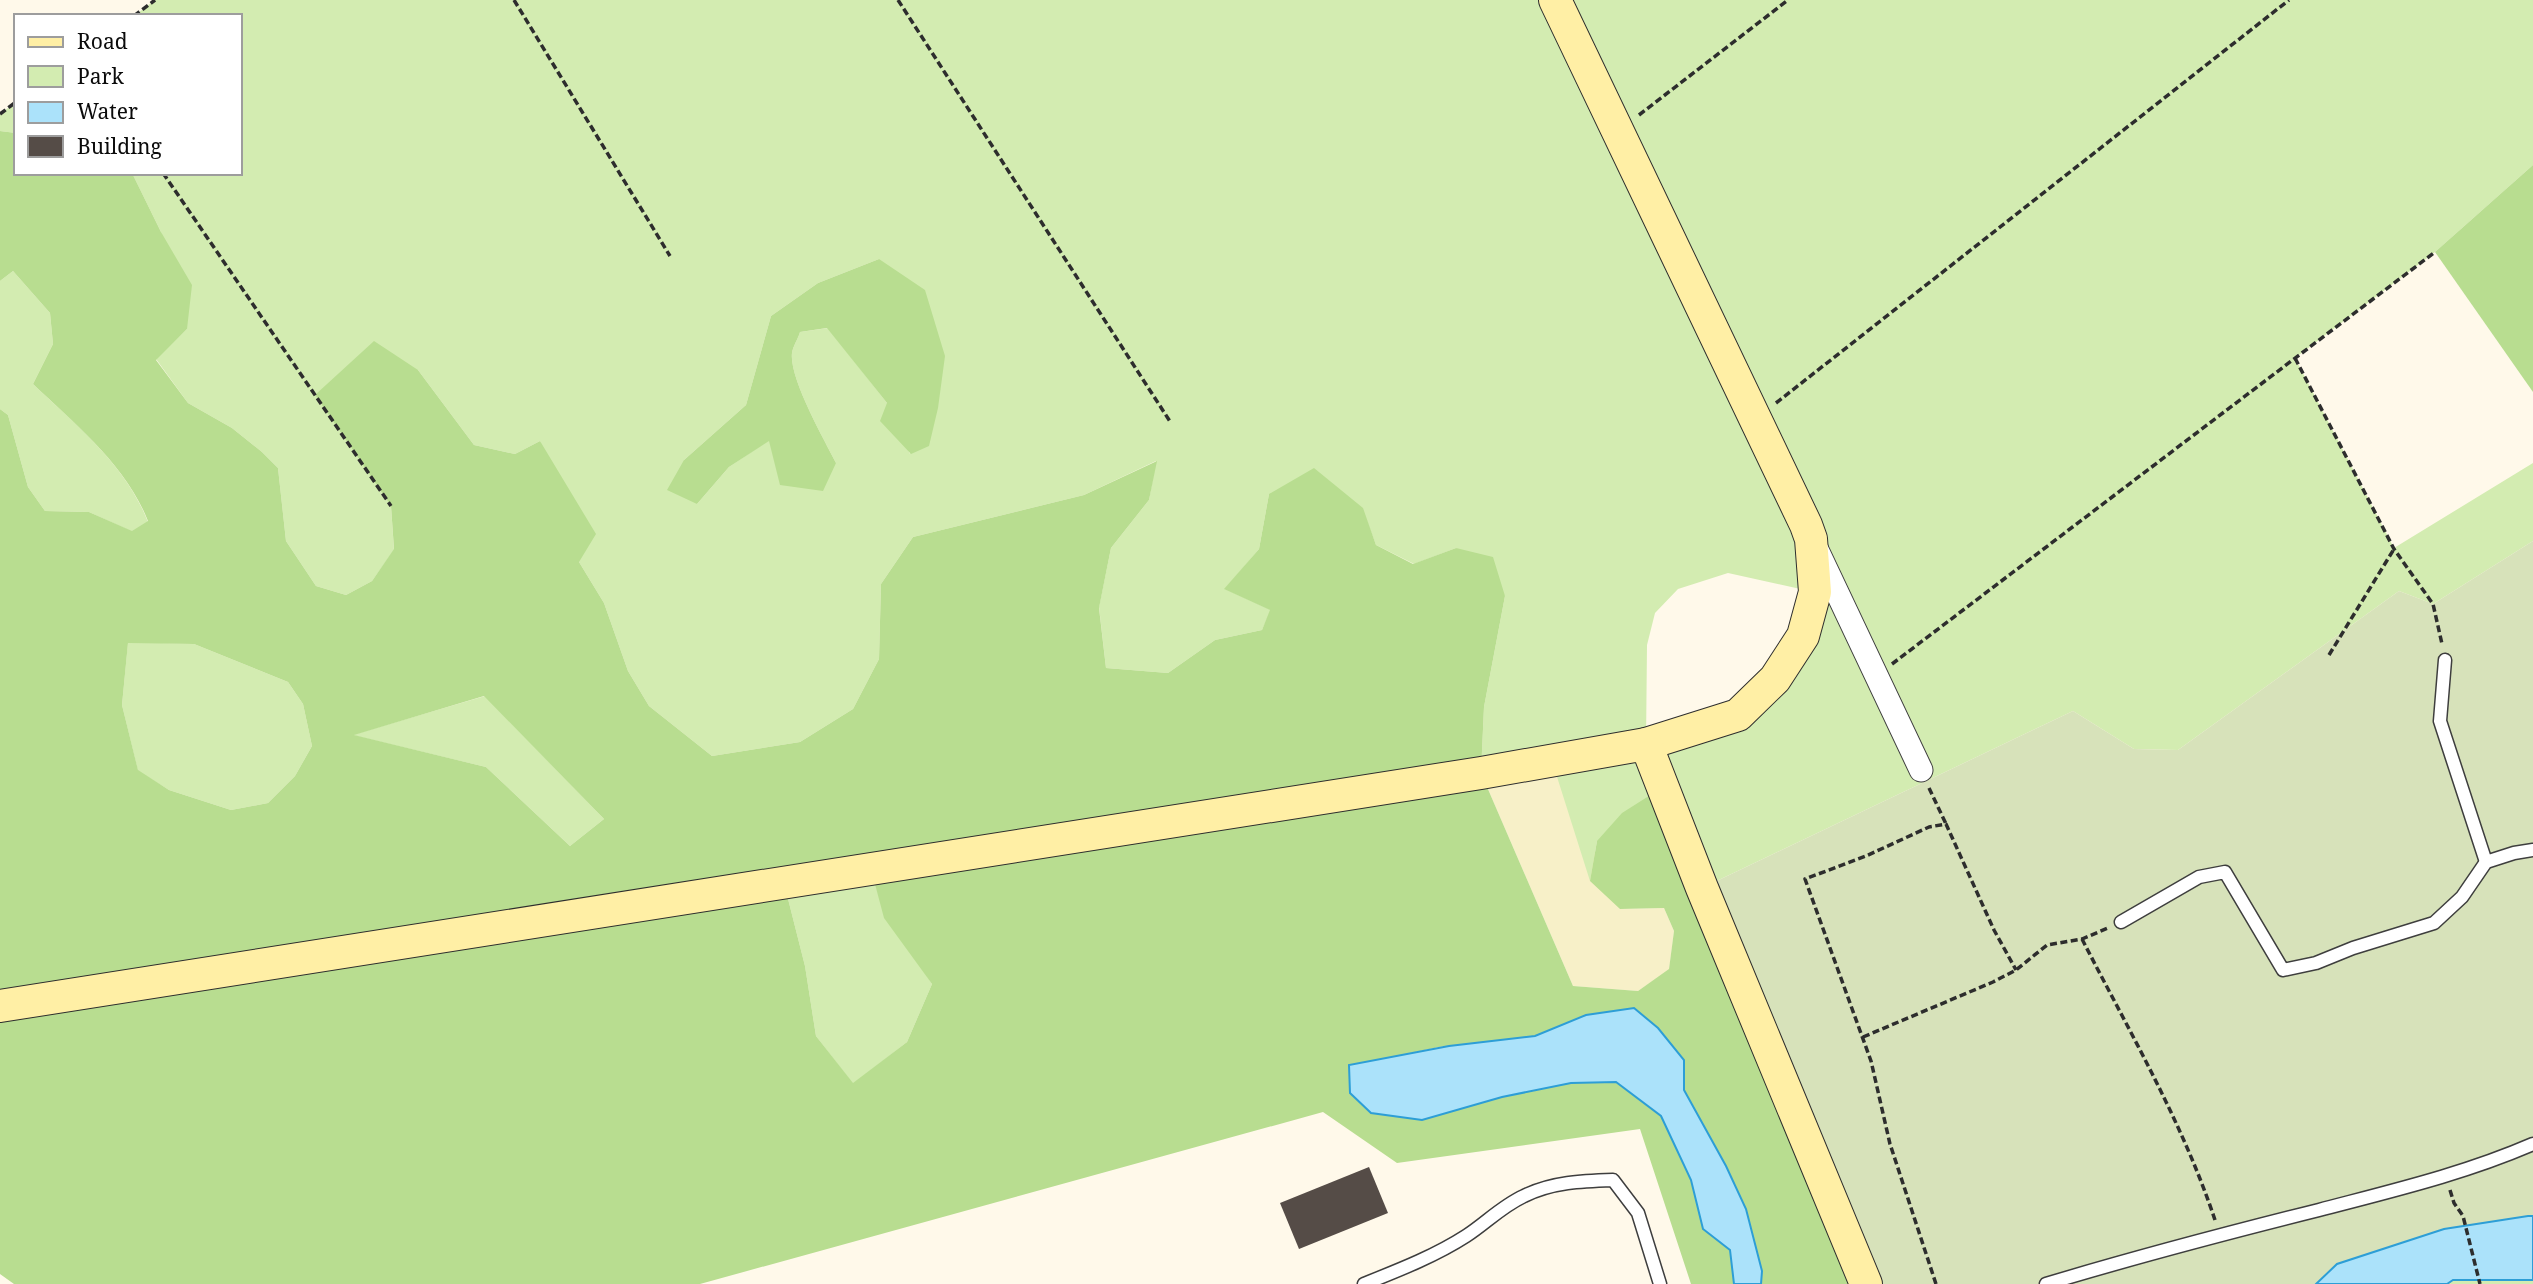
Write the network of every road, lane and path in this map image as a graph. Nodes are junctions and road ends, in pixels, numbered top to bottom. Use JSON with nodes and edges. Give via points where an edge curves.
{"nodes":[{"id":1,"x":155,"y":0,"type":"edge"},
{"id":2,"x":514,"y":0,"type":"edge"},
{"id":3,"x":898,"y":0,"type":"edge"},
{"id":4,"x":1555,"y":0,"type":"edge"},
{"id":5,"x":1788,"y":0,"type":"edge"},
{"id":6,"x":2289,"y":0,"type":"edge"},
{"id":7,"x":137,"y":14,"type":"edge"},
{"id":8,"x":1618,"y":131,"type":"junction"},
{"id":9,"x":164,"y":175,"type":"edge"},
{"id":10,"x":2435,"y":252,"type":"dead end"},
{"id":11,"x":670,"y":256,"type":"dead end"},
{"id":12,"x":2295,"y":358,"type":"junction"},
{"id":13,"x":1755,"y":419,"type":"junction"},
{"id":14,"x":1171,"y":423,"type":"dead end"},
{"id":15,"x":391,"y":506,"type":"dead end"},
{"id":16,"x":1806,"y":525,"type":"junction"},
{"id":17,"x":2394,"y":549,"type":"junction"},
{"id":18,"x":2329,"y":655,"type":"dead end"},
{"id":19,"x":2445,"y":660,"type":"joint"},
{"id":20,"x":1877,"y":676,"type":"junction"},
{"id":21,"x":1646,"y":744,"type":"junction"},
{"id":22,"x":1921,"y":770,"type":"joint"},
{"id":23,"x":1946,"y":824,"type":"junction"},
{"id":24,"x":2533,"y":850,"type":"edge"},
{"id":25,"x":2486,"y":862,"type":"junction"},
{"id":26,"x":2121,"y":922,"type":"joint"},
{"id":27,"x":2082,"y":939,"type":"junction"},
{"id":28,"x":2017,"y":970,"type":"junction"},
{"id":29,"x":0,"y":1006,"type":"edge"},
{"id":30,"x":1863,"y":1037,"type":"junction"},
{"id":31,"x":2533,"y":1144,"type":"edge"},
{"id":32,"x":2446,"y":1175,"type":"junction"},
{"id":33,"x":2220,"y":1235,"type":"junction"},
{"id":34,"x":1364,"y":1284,"type":"edge"},
{"id":35,"x":1660,"y":1284,"type":"edge"},
{"id":36,"x":1866,"y":1284,"type":"edge"},
{"id":37,"x":1936,"y":1284,"type":"edge"},
{"id":38,"x":2046,"y":1284,"type":"edge"},
{"id":39,"x":2480,"y":1284,"type":"edge"}],
"edges":[{"from":1,"to":7,"type":"path"},
{"from":2,"to":11,"type":"path"},
{"from":3,"to":14,"type":"path"},
{"from":4,"to":8,"type":"street"},
{"from":5,"to":8,"type":"path"},
{"from":6,"to":13,"type":"path"},
{"from":8,"to":13,"type":"street"},
{"from":9,"to":15,"type":"path"},
{"from":10,"to":12,"type":"path"},
{"from":12,"to":17,"type":"path"},
{"from":12,"to":20,"type":"path"},
{"from":13,"to":16,"type":"street"},
{"from":16,"to":20,"type":"street"},
{"from":16,"to":21,"type":"street","via":[[1815,592],[1803,636],[1775,679],[1738,715]]},
{"from":17,"to":18,"type":"path"},
{"from":17,"to":19,"type":"path","via":[[2433,604]]},
{"from":19,"to":25,"type":"lane","via":[[2440,721]]},
{"from":20,"to":22,"type":"street"},
{"from":21,"to":29,"type":"street"},
{"from":21,"to":36,"type":"street"},
{"from":22,"to":23,"type":"path"},
{"from":23,"to":28,"type":"path"},
{"from":23,"to":30,"type":"path","via":[[1805,878]]},
{"from":24,"to":25,"type":"lane"},
{"from":25,"to":26,"type":"lane","via":[[2462,897],[2434,923],[2283,970],[2225,872],[2199,877]]},
{"from":26,"to":27,"type":"path"},
{"from":27,"to":28,"type":"path","via":[[2047,945]]},
{"from":27,"to":33,"type":"path","via":[[2158,1084],[2202,1180]]},
{"from":28,"to":30,"type":"path"},
{"from":30,"to":37,"type":"path","via":[[1890,1144]]},
{"from":31,"to":32,"type":"lane"},
{"from":32,"to":33,"type":"lane"},
{"from":32,"to":39,"type":"path"},
{"from":33,"to":38,"type":"lane"},
{"from":34,"to":35,"type":"lane","via":[[1466,1236],[1522,1196],[1570,1182],[1613,1180],[1637,1213]]}]}
